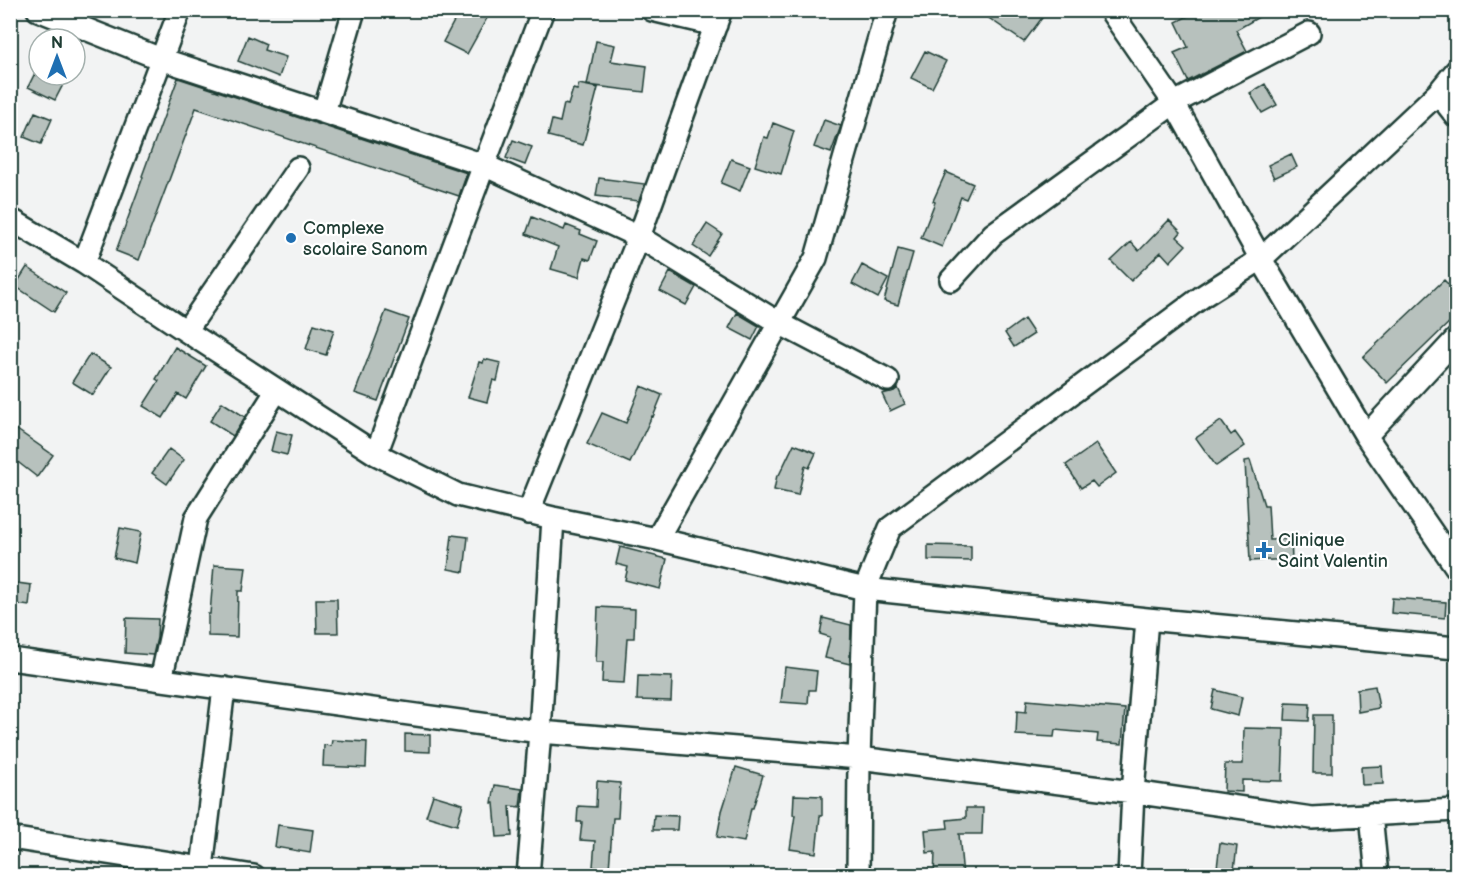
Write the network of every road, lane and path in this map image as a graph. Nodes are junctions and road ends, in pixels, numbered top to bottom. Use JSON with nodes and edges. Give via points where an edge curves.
{"nodes":[{"id":1,"x":38,"y":10,"type":"edge"},
{"id":2,"x":180,"y":10,"type":"edge"},
{"id":3,"x":354,"y":10,"type":"edge"},
{"id":4,"x":543,"y":10,"type":"edge"},
{"id":5,"x":652,"y":10,"type":"edge"},
{"id":6,"x":887,"y":10,"type":"edge"},
{"id":7,"x":1110,"y":10,"type":"edge"},
{"id":8,"x":718,"y":18,"type":"edge"},
{"id":9,"x":1309,"y":33,"type":"dead end"},
{"id":10,"x":161,"y":58,"type":"junction"},
{"id":11,"x":1456,"y":72,"type":"edge"},
{"id":12,"x":1438,"y":93,"type":"junction"},
{"id":13,"x":1174,"y":103,"type":"junction"},
{"id":14,"x":324,"y":112,"type":"junction"},
{"id":15,"x":1456,"y":116,"type":"edge"},
{"id":16,"x":484,"y":165,"type":"junction"},
{"id":17,"x":298,"y":168,"type":"dead end"},
{"id":18,"x":13,"y":225,"type":"edge"},
{"id":19,"x":639,"y":237,"type":"junction"},
{"id":20,"x":1261,"y":259,"type":"junction"},
{"id":21,"x":84,"y":263,"type":"junction"},
{"id":22,"x":951,"y":280,"type":"dead end"},
{"id":23,"x":779,"y":323,"type":"junction"},
{"id":24,"x":186,"y":331,"type":"junction"},
{"id":25,"x":1456,"y":339,"type":"edge"},
{"id":26,"x":888,"y":380,"type":"dead end"},
{"id":27,"x":277,"y":390,"type":"junction"},
{"id":28,"x":1366,"y":436,"type":"junction"},
{"id":29,"x":376,"y":454,"type":"junction"},
{"id":30,"x":528,"y":513,"type":"junction"},
{"id":31,"x":553,"y":518,"type":"junction"},
{"id":32,"x":657,"y":539,"type":"junction"},
{"id":33,"x":1456,"y":567,"type":"edge"},
{"id":34,"x":866,"y":589,"type":"junction"},
{"id":35,"x":1147,"y":619,"type":"junction"},
{"id":36,"x":1456,"y":648,"type":"edge"},
{"id":37,"x":10,"y":659,"type":"edge"},
{"id":38,"x":161,"y":680,"type":"junction"},
{"id":39,"x":224,"y":688,"type":"junction"},
{"id":40,"x":540,"y":732,"type":"junction"},
{"id":41,"x":859,"y":758,"type":"junction"},
{"id":42,"x":1134,"y":792,"type":"junction"},
{"id":43,"x":1456,"y":810,"type":"edge"},
{"id":44,"x":1371,"y":814,"type":"junction"},
{"id":45,"x":10,"y":838,"type":"edge"},
{"id":46,"x":201,"y":872,"type":"edge"},
{"id":47,"x":254,"y":876,"type":"edge"},
{"id":48,"x":528,"y":876,"type":"edge"},
{"id":49,"x":858,"y":876,"type":"edge"},
{"id":50,"x":1129,"y":876,"type":"edge"},
{"id":51,"x":1377,"y":876,"type":"edge"}],
"edges":[{"from":1,"to":10,"type":"street"},
{"from":2,"to":10,"type":"street"},
{"from":3,"to":14,"type":"street"},
{"from":4,"to":16,"type":"street"},
{"from":5,"to":8,"type":"street"},
{"from":6,"to":23,"type":"street","via":[[816,258]]},
{"from":7,"to":13,"type":"street"},
{"from":8,"to":19,"type":"street"},
{"from":9,"to":13,"type":"street"},
{"from":10,"to":14,"type":"street"},
{"from":10,"to":21,"type":"street"},
{"from":11,"to":12,"type":"street"},
{"from":12,"to":15,"type":"street"},
{"from":12,"to":20,"type":"street"},
{"from":13,"to":20,"type":"street"},
{"from":13,"to":22,"type":"street","via":[[993,234]]},
{"from":14,"to":16,"type":"street"},
{"from":16,"to":19,"type":"street"},
{"from":16,"to":29,"type":"street"},
{"from":17,"to":24,"type":"street"},
{"from":18,"to":21,"type":"street"},
{"from":19,"to":23,"type":"street"},
{"from":19,"to":30,"type":"street"},
{"from":20,"to":28,"type":"street"},
{"from":20,"to":34,"type":"street","via":[[1203,296],[890,528]]},
{"from":21,"to":24,"type":"street"},
{"from":23,"to":26,"type":"street"},
{"from":23,"to":32,"type":"street"},
{"from":24,"to":27,"type":"street"},
{"from":25,"to":28,"type":"street"},
{"from":27,"to":29,"type":"street"},
{"from":27,"to":38,"type":"street","via":[[196,518]]},
{"from":28,"to":33,"type":"street"},
{"from":29,"to":30,"type":"street","via":[[458,495]]},
{"from":30,"to":31,"type":"street"},
{"from":31,"to":32,"type":"street"},
{"from":31,"to":40,"type":"street"},
{"from":32,"to":34,"type":"street"},
{"from":34,"to":35,"type":"street"},
{"from":34,"to":41,"type":"street"},
{"from":35,"to":36,"type":"street"},
{"from":35,"to":42,"type":"street"},
{"from":37,"to":38,"type":"street"},
{"from":38,"to":39,"type":"street"},
{"from":39,"to":40,"type":"street"},
{"from":39,"to":46,"type":"street"},
{"from":40,"to":41,"type":"street"},
{"from":40,"to":48,"type":"street"},
{"from":41,"to":42,"type":"street"},
{"from":41,"to":49,"type":"street"},
{"from":42,"to":44,"type":"street","via":[[1312,818]]},
{"from":42,"to":50,"type":"street"},
{"from":43,"to":44,"type":"street"},
{"from":44,"to":51,"type":"street"},
{"from":45,"to":46,"type":"street"},
{"from":46,"to":47,"type":"street"}]}
